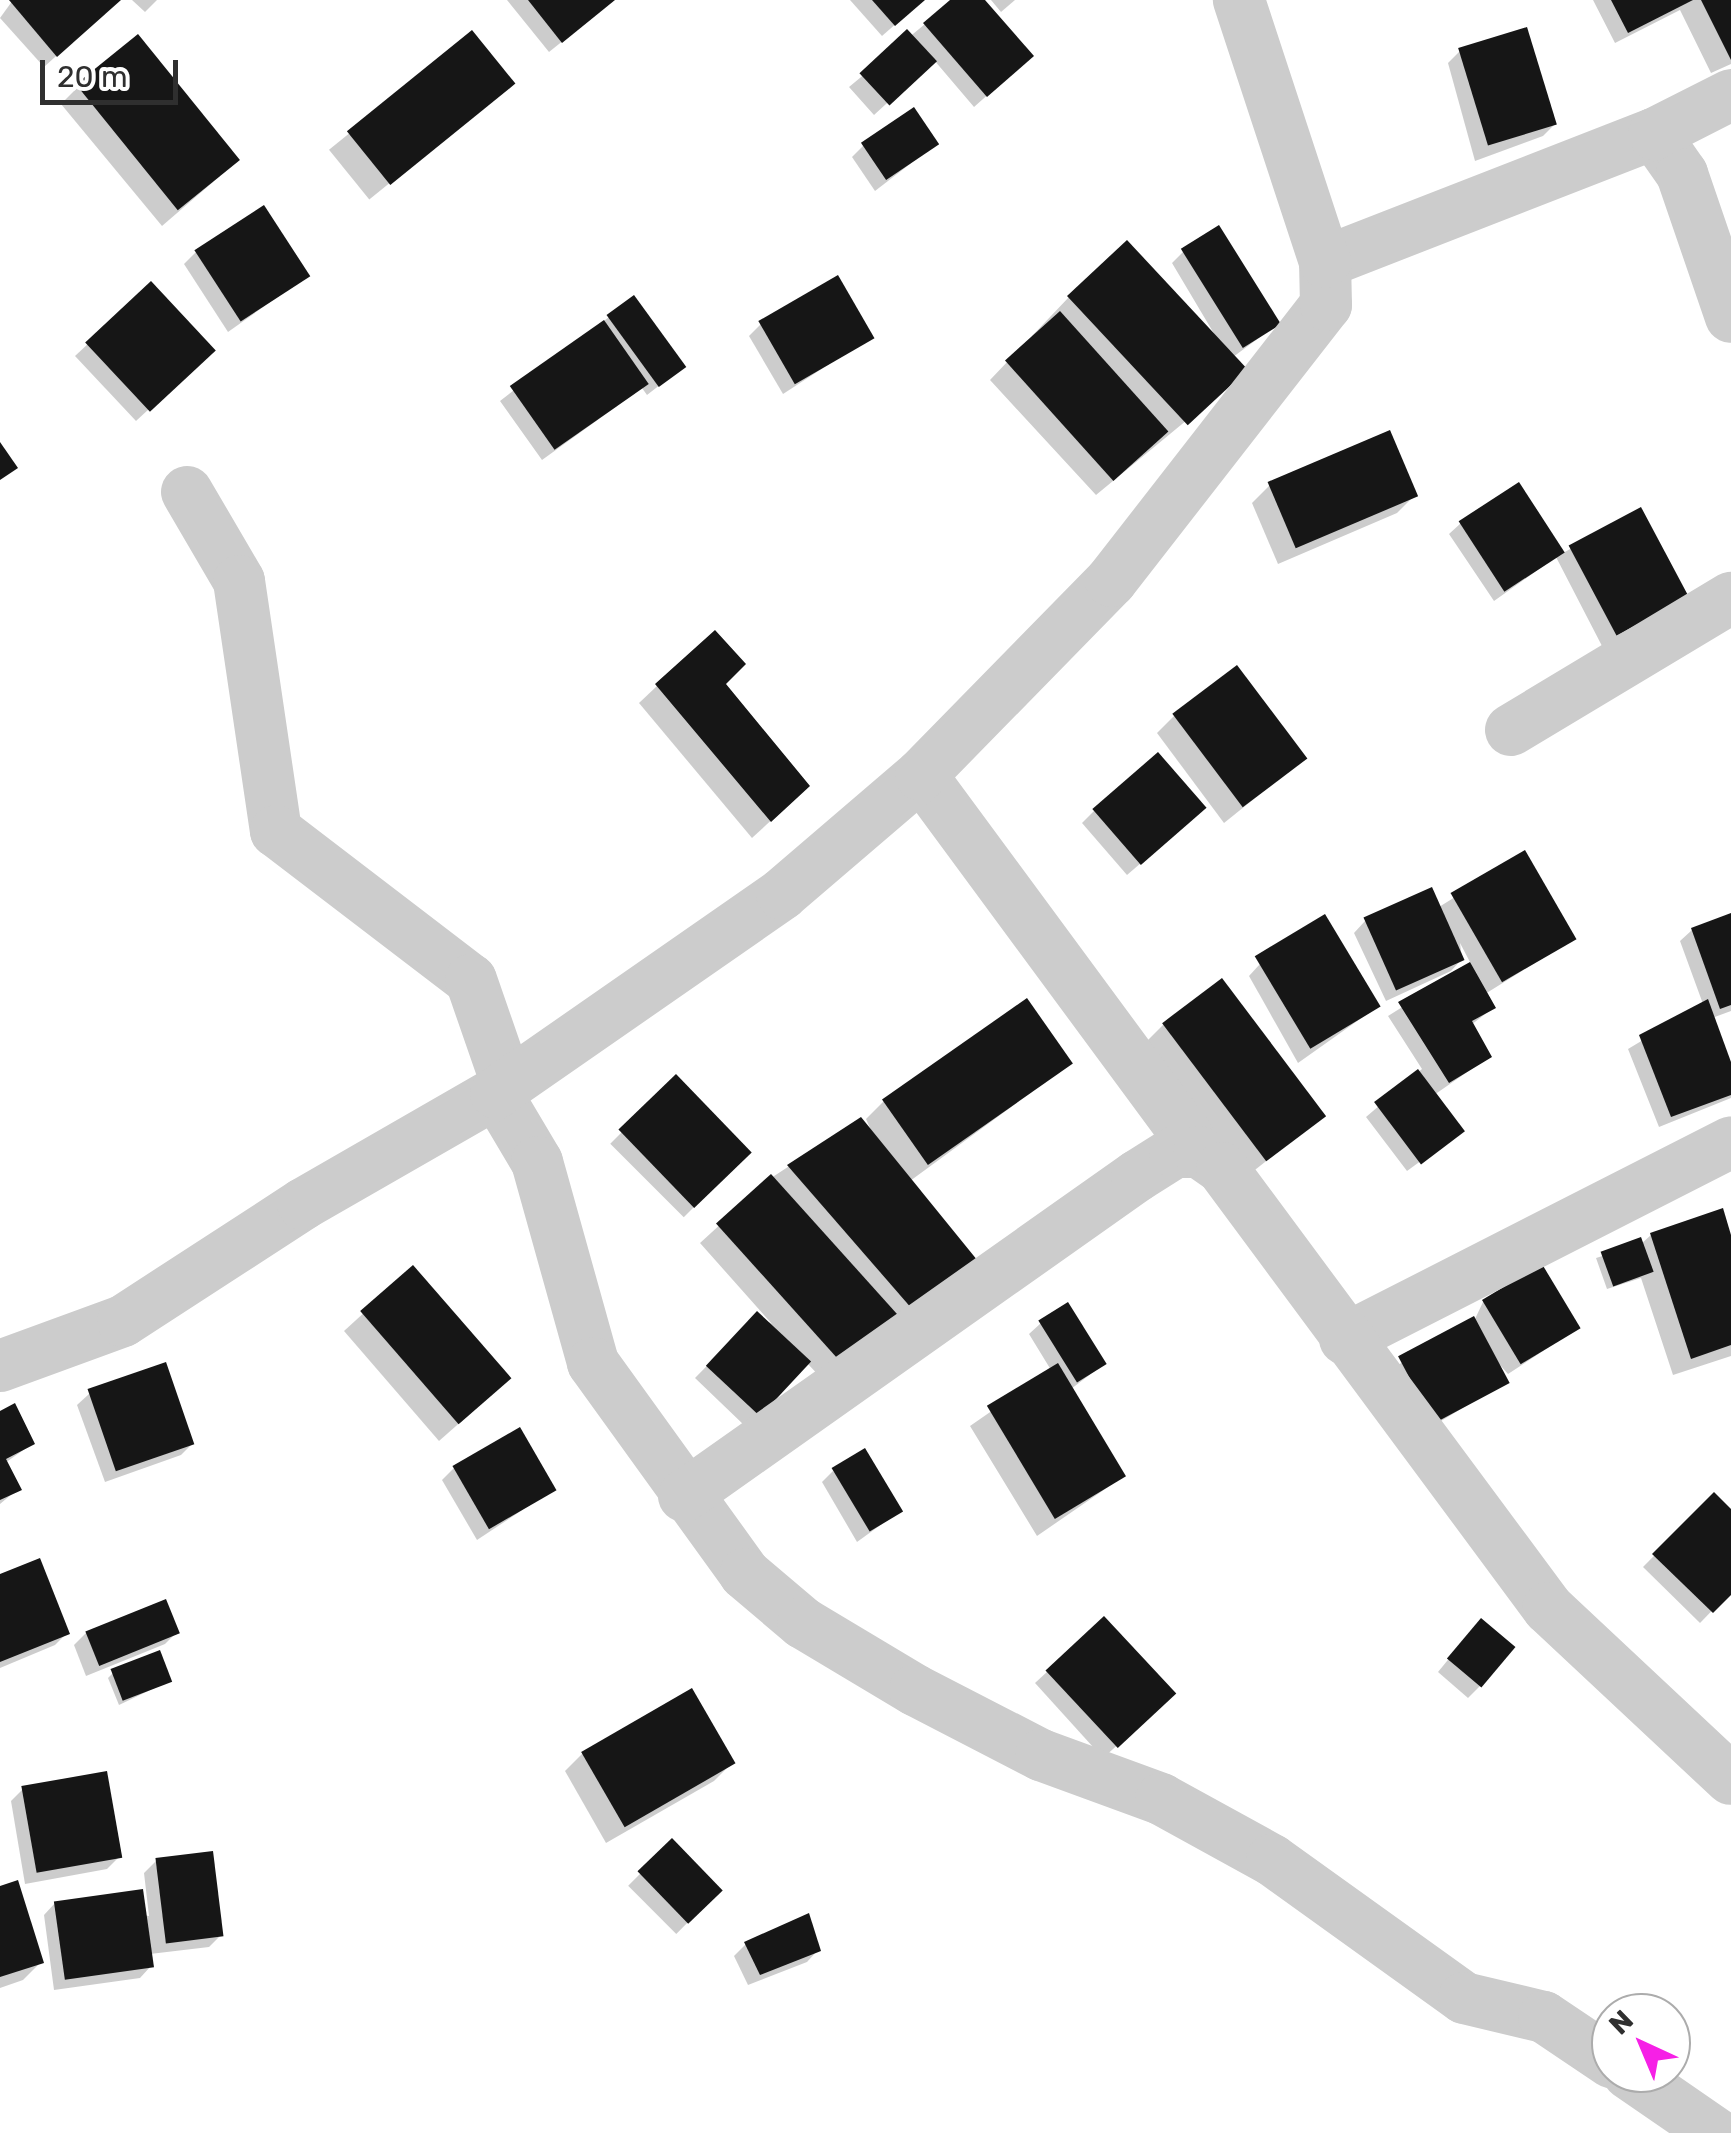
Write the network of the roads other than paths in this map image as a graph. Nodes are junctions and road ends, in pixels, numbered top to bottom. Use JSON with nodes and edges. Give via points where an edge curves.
{"nodes":[{"id":1,"x":1238,"y":0,"type":"edge"},
{"id":2,"x":1731,"y":95,"type":"edge"},
{"id":3,"x":1654,"y":134,"type":"junction"},
{"id":4,"x":1325,"y":262,"type":"junction"},
{"id":5,"x":1731,"y":317,"type":"edge"},
{"id":6,"x":187,"y":492,"type":"dead end"},
{"id":7,"x":1731,"y":598,"type":"edge"},
{"id":8,"x":1511,"y":730,"type":"dead end"},
{"id":9,"x":921,"y":774,"type":"junction"},
{"id":10,"x":501,"y":1087,"type":"junction"},
{"id":11,"x":1731,"y":1142,"type":"edge"},
{"id":12,"x":1199,"y":1152,"type":"junction"},
{"id":13,"x":1345,"y":1339,"type":"junction"},
{"id":14,"x":0,"y":1366,"type":"edge"},
{"id":15,"x":684,"y":1496,"type":"junction"},
{"id":16,"x":1731,"y":1780,"type":"edge"},
{"id":17,"x":1591,"y":2048,"type":"edge"},
{"id":18,"x":1657,"y":2093,"type":"edge"},
{"id":19,"x":1715,"y":2133,"type":"edge"}],
"edges":[{"from":1,"to":4,"type":"street"},
{"from":2,"to":3,"type":"street"},
{"from":3,"to":4,"type":"street"},
{"from":3,"to":5,"type":"street","via":[[1682,174]]},
{"from":4,"to":9,"type":"street","via":[[1326,305],[1209,461],[1111,582]]},
{"from":6,"to":10,"type":"street","via":[[239,581],[276,831],[472,980]]},
{"from":7,"to":8,"type":"street"},
{"from":9,"to":10,"type":"street","via":[[782,894]]},
{"from":9,"to":12,"type":"street"},
{"from":10,"to":14,"type":"street","via":[[123,1321]]},
{"from":10,"to":15,"type":"street","via":[[537,1162],[593,1362]]},
{"from":11,"to":13,"type":"street"},
{"from":12,"to":13,"type":"street","via":[[1222,1168]]},
{"from":12,"to":15,"type":"street","via":[[1175,1152],[1137,1176]]},
{"from":13,"to":16,"type":"street","via":[[1548,1608]]},
{"from":15,"to":17,"type":"street","via":[[745,1574],[803,1623],[1041,1754],[1177,1808],[1272,1860],[1464,1998],[1544,2016]]},
{"from":18,"to":19,"type":"street"}]}
